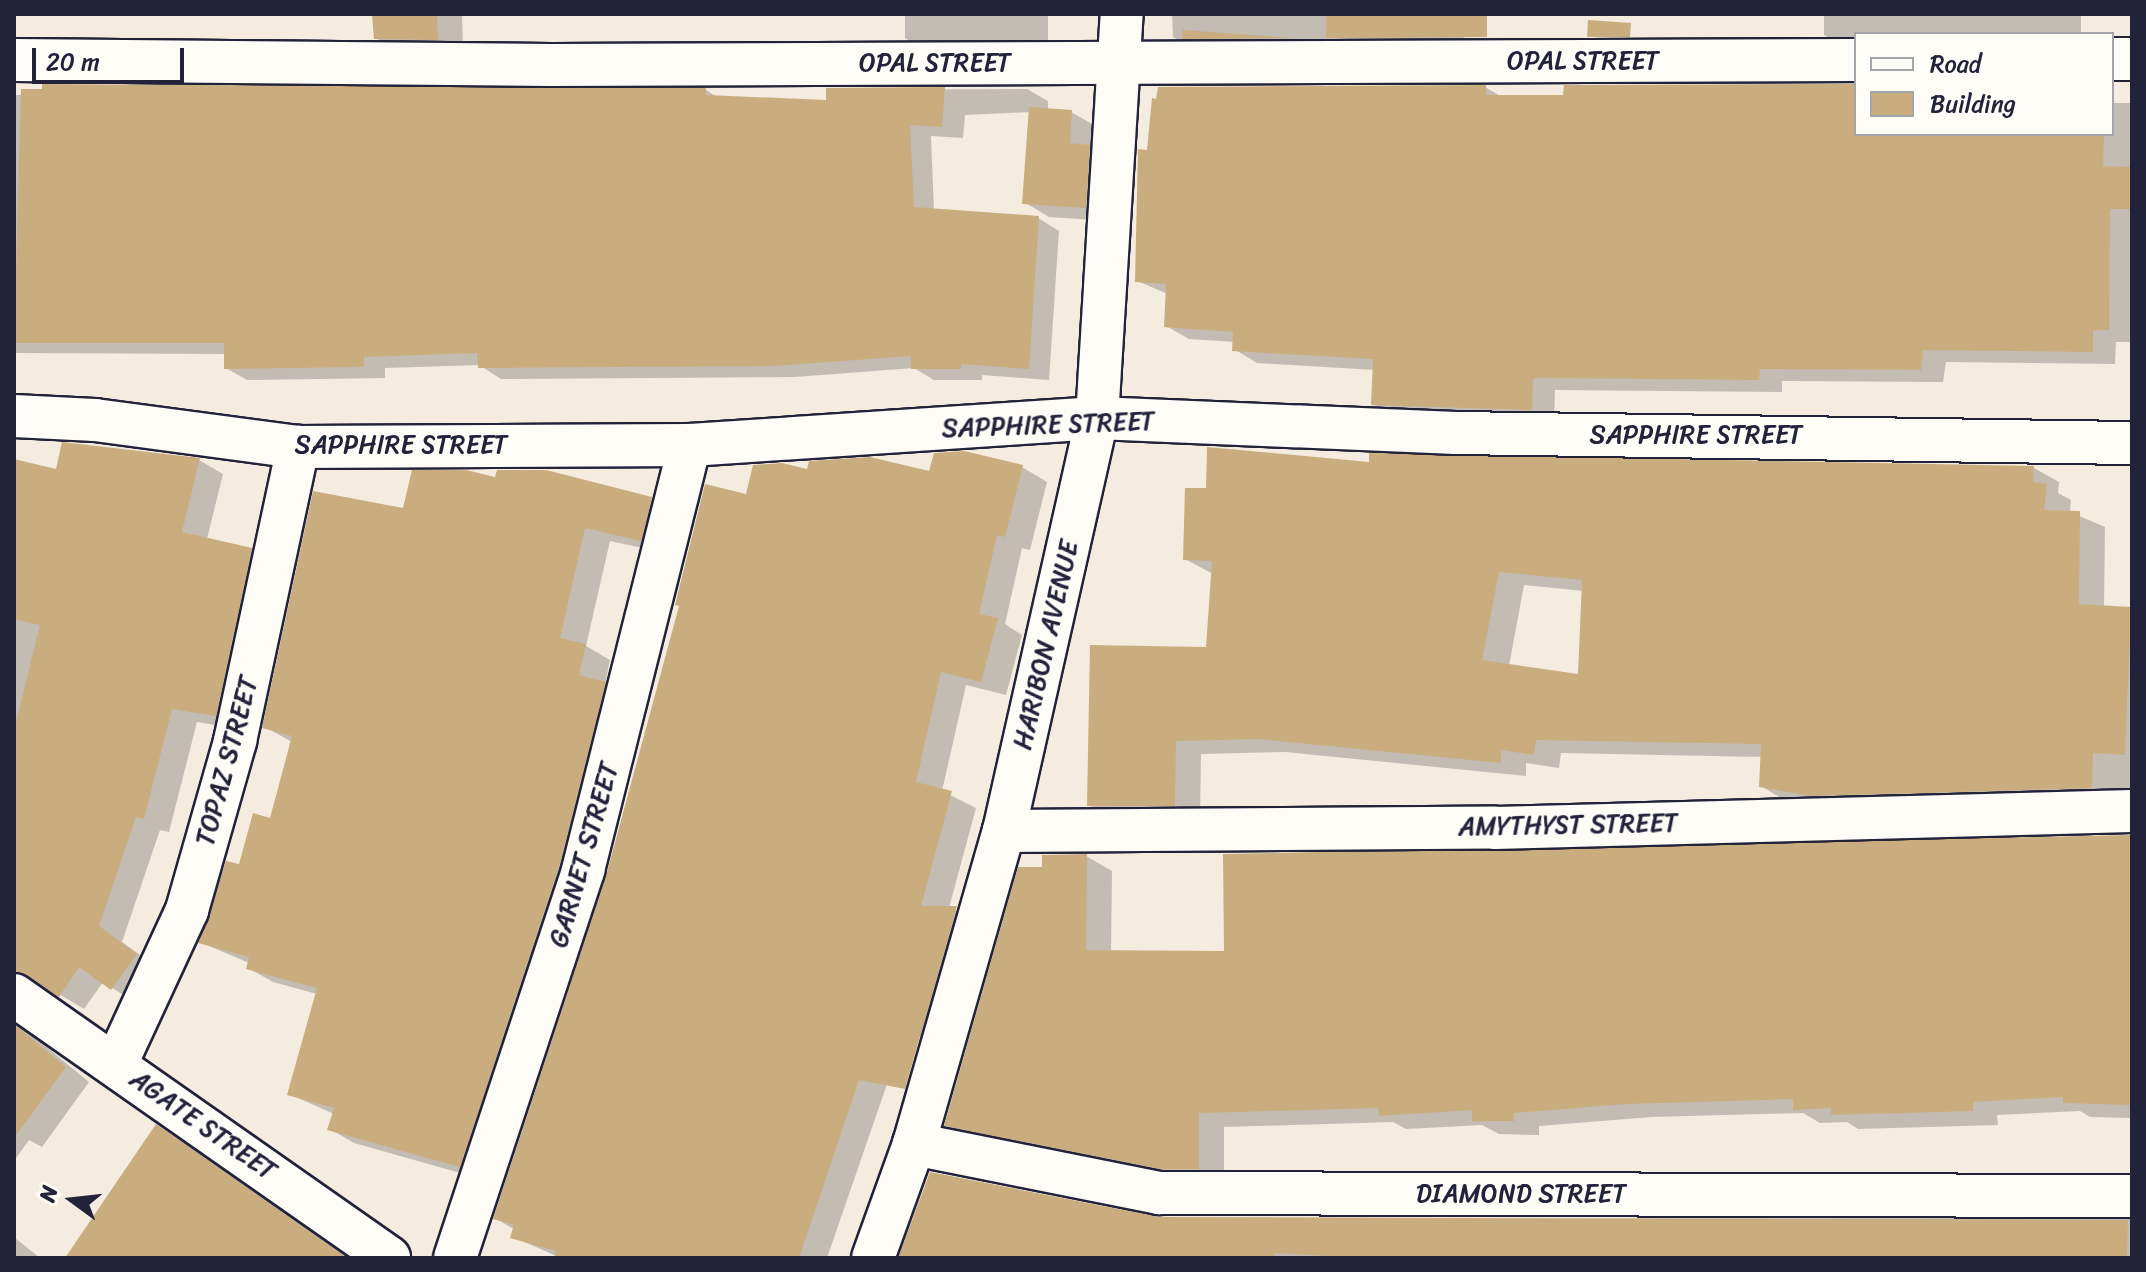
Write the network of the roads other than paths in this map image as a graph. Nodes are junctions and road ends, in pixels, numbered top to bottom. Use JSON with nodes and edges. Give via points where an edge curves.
{"nodes":[{"id":1,"x":1122,"y":14,"type":"edge"},
{"id":2,"x":14,"y":60,"type":"edge"},
{"id":3,"x":1854,"y":60,"type":"edge"},
{"id":4,"x":1119,"y":63,"type":"junction"},
{"id":5,"x":14,"y":416,"type":"edge"},
{"id":6,"x":1097,"y":418,"type":"junction"},
{"id":7,"x":2132,"y":443,"type":"edge"},
{"id":8,"x":690,"y":445,"type":"junction"},
{"id":9,"x":298,"y":447,"type":"junction"},
{"id":10,"x":2132,"y":811,"type":"edge"},
{"id":11,"x":1004,"y":831,"type":"junction"},
{"id":12,"x":14,"y":995,"type":"edge"},
{"id":13,"x":116,"y":1064,"type":"junction"},
{"id":14,"x":914,"y":1144,"type":"junction"},
{"id":15,"x":2132,"y":1196,"type":"edge"},
{"id":16,"x":389,"y":1258,"type":"edge"},
{"id":17,"x":455,"y":1258,"type":"edge"},
{"id":18,"x":873,"y":1258,"type":"edge"}],
"edges":[{"from":1,"to":4,"type":"street","name":"HARIBON AVENUE"},
{"from":2,"to":4,"type":"street","name":"OPAL STREET"},
{"from":3,"to":4,"type":"street","name":"OPAL STREET"},
{"from":4,"to":6,"type":"street","name":"HARIBON AVENUE"},
{"from":5,"to":9,"type":"street","name":"SAPPHIRE STREET","via":[[95,420]]},
{"from":6,"to":7,"type":"street","name":"SAPPHIRE STREET","via":[[1456,433]]},
{"from":6,"to":8,"type":"street","name":"SAPPHIRE STREET"},
{"from":6,"to":11,"type":"street","name":"HARIBON AVENUE"},
{"from":8,"to":9,"type":"street","name":"SAPPHIRE STREET"},
{"from":8,"to":17,"type":"street","name":"GARNET STREET","via":[[583,870]]},
{"from":9,"to":13,"type":"street","name":"TOPAZ STREET","via":[[235,741],[187,910]]},
{"from":10,"to":11,"type":"street","name":"AMYTHYST STREET","via":[[1495,828]]},
{"from":11,"to":14,"type":"street","name":"HARIBON AVENUE"},
{"from":12,"to":13,"type":"street","name":"AGATE STREET"},
{"from":13,"to":16,"type":"street","name":"AGATE STREET"},
{"from":14,"to":15,"type":"street","name":"DIAMOND STREET","via":[[1159,1193]]},
{"from":14,"to":18,"type":"street","name":"HARIBON AVENUE"}]}
